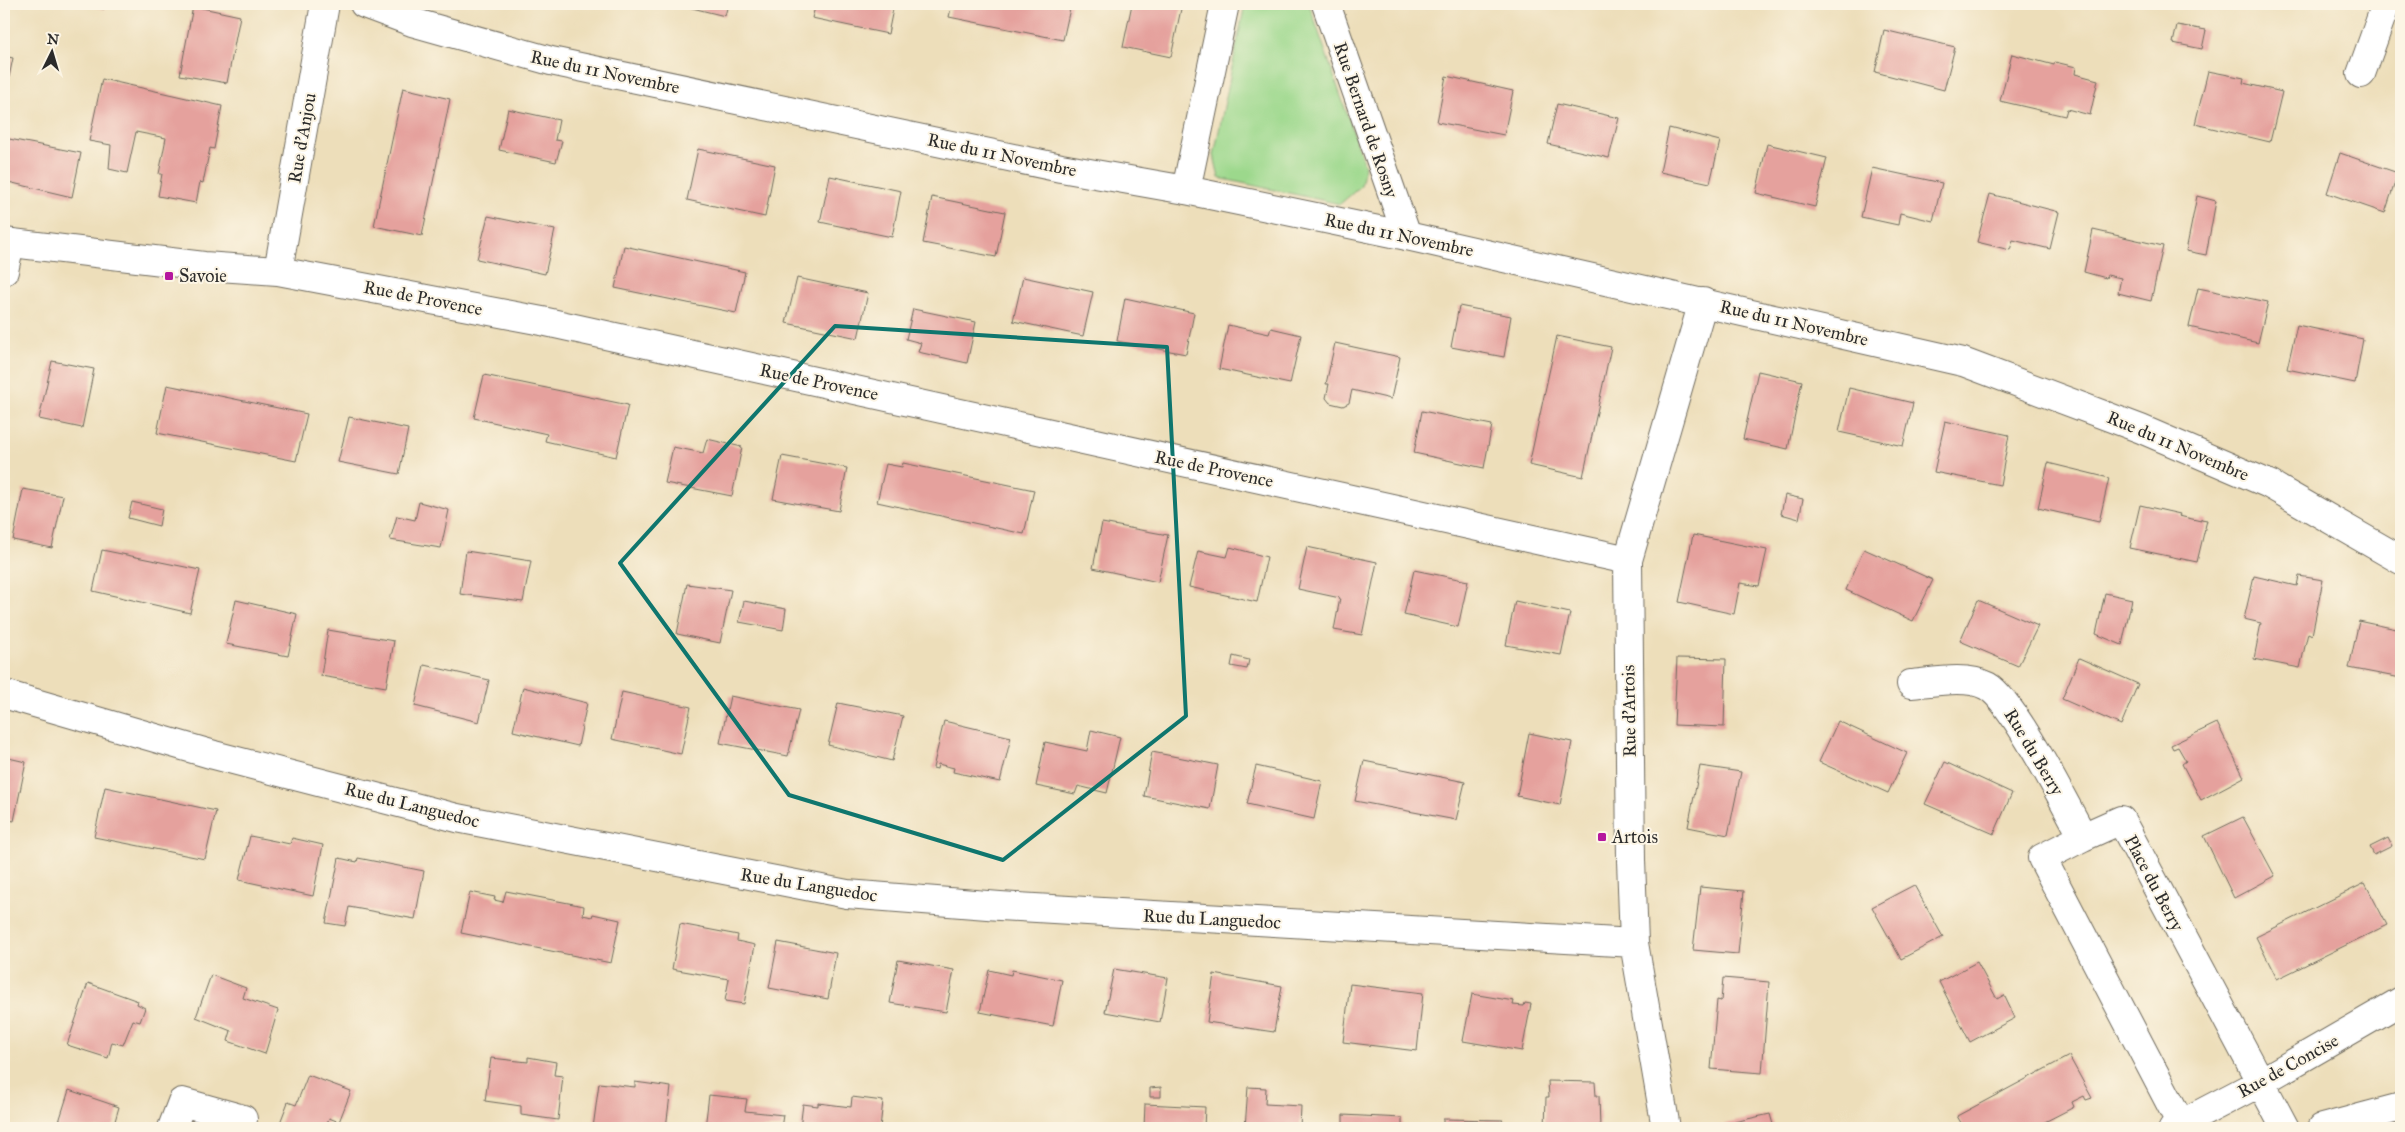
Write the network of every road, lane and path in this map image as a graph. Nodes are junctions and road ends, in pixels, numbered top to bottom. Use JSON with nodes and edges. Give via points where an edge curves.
{"nodes":[{"id":1,"x":325,"y":4,"type":"edge"},
{"id":2,"x":364,"y":4,"type":"edge"},
{"id":3,"x":1225,"y":4,"type":"edge"},
{"id":4,"x":1326,"y":4,"type":"edge"},
{"id":5,"x":2386,"y":4,"type":"edge"},
{"id":6,"x":2361,"y":74,"type":"dead end"},
{"id":7,"x":1186,"y":190,"type":"junction"},
{"id":8,"x":1407,"y":236,"type":"junction"},
{"id":9,"x":7,"y":242,"type":"edge"},
{"id":10,"x":278,"y":271,"type":"junction"},
{"id":11,"x":4,"y":272,"type":"edge"},
{"id":12,"x":1704,"y":302,"type":"junction"},
{"id":13,"x":1628,"y":560,"type":"junction"},
{"id":14,"x":2401,"y":560,"type":"edge"},
{"id":15,"x":1911,"y":684,"type":"dead end"},
{"id":16,"x":4,"y":694,"type":"edge"},
{"id":17,"x":2084,"y":836,"type":"junction"},
{"id":18,"x":1634,"y":943,"type":"junction"},
{"id":19,"x":2401,"y":1001,"type":"edge"},
{"id":20,"x":2259,"y":1082,"type":"junction"},
{"id":21,"x":2401,"y":1107,"type":"edge"},
{"id":22,"x":2181,"y":1127,"type":"edge"},
{"id":23,"x":172,"y":1128,"type":"edge"},
{"id":24,"x":240,"y":1128,"type":"edge"},
{"id":25,"x":1666,"y":1128,"type":"edge"},
{"id":26,"x":2285,"y":1128,"type":"edge"},
{"id":27,"x":2322,"y":1128,"type":"edge"}],
"edges":[{"from":1,"to":10,"type":"street","name":"Rue d'Anjou"},
{"from":2,"to":7,"type":"street","name":"Rue du 11 Novembre","via":[[412,22],[552,62],[1061,168]]},
{"from":3,"to":7,"type":"street"},
{"from":4,"to":8,"type":"street","name":"Rue Bernard de Rosny"},
{"from":5,"to":6,"type":"street"},
{"from":7,"to":8,"type":"street","name":"Rue du 11 Novembre"},
{"from":8,"to":12,"type":"street","name":"Rue du 11 Novembre"},
{"from":9,"to":10,"type":"street","name":"Rue de Provence","via":[[204,266]]},
{"from":9,"to":11,"type":"street"},
{"from":10,"to":13,"type":"street","name":"Rue de Provence","via":[[542,320]]},
{"from":12,"to":13,"type":"street","name":"Rue d'Artois"},
{"from":12,"to":14,"type":"street","name":"Rue du 11 Novembre","via":[[1963,362],[2141,429],[2268,484]]},
{"from":13,"to":18,"type":"street","name":"Rue d'Artois","via":[[1630,860]]},
{"from":15,"to":17,"type":"street","name":"Rue du Berry","via":[[1959,680],[1987,686],[2009,707]]},
{"from":16,"to":18,"type":"street","name":"Rue du Languedoc","via":[[214,755],[456,818],[846,894]]},
{"from":17,"to":20,"type":"street","name":"Place du Berry","via":[[2121,820]]},
{"from":17,"to":22,"type":"street","name":"Place du Berry","via":[[2042,858]]},
{"from":18,"to":25,"type":"street","name":"Rue d'Artois"},
{"from":19,"to":20,"type":"street","name":"Rue de Concise"},
{"from":20,"to":22,"type":"street","name":"Rue de Concise"},
{"from":20,"to":26,"type":"street","name":"Place du Berry"},
{"from":21,"to":27,"type":"street"},
{"from":23,"to":24,"type":"street","via":[[182,1102],[243,1119]]}]}
